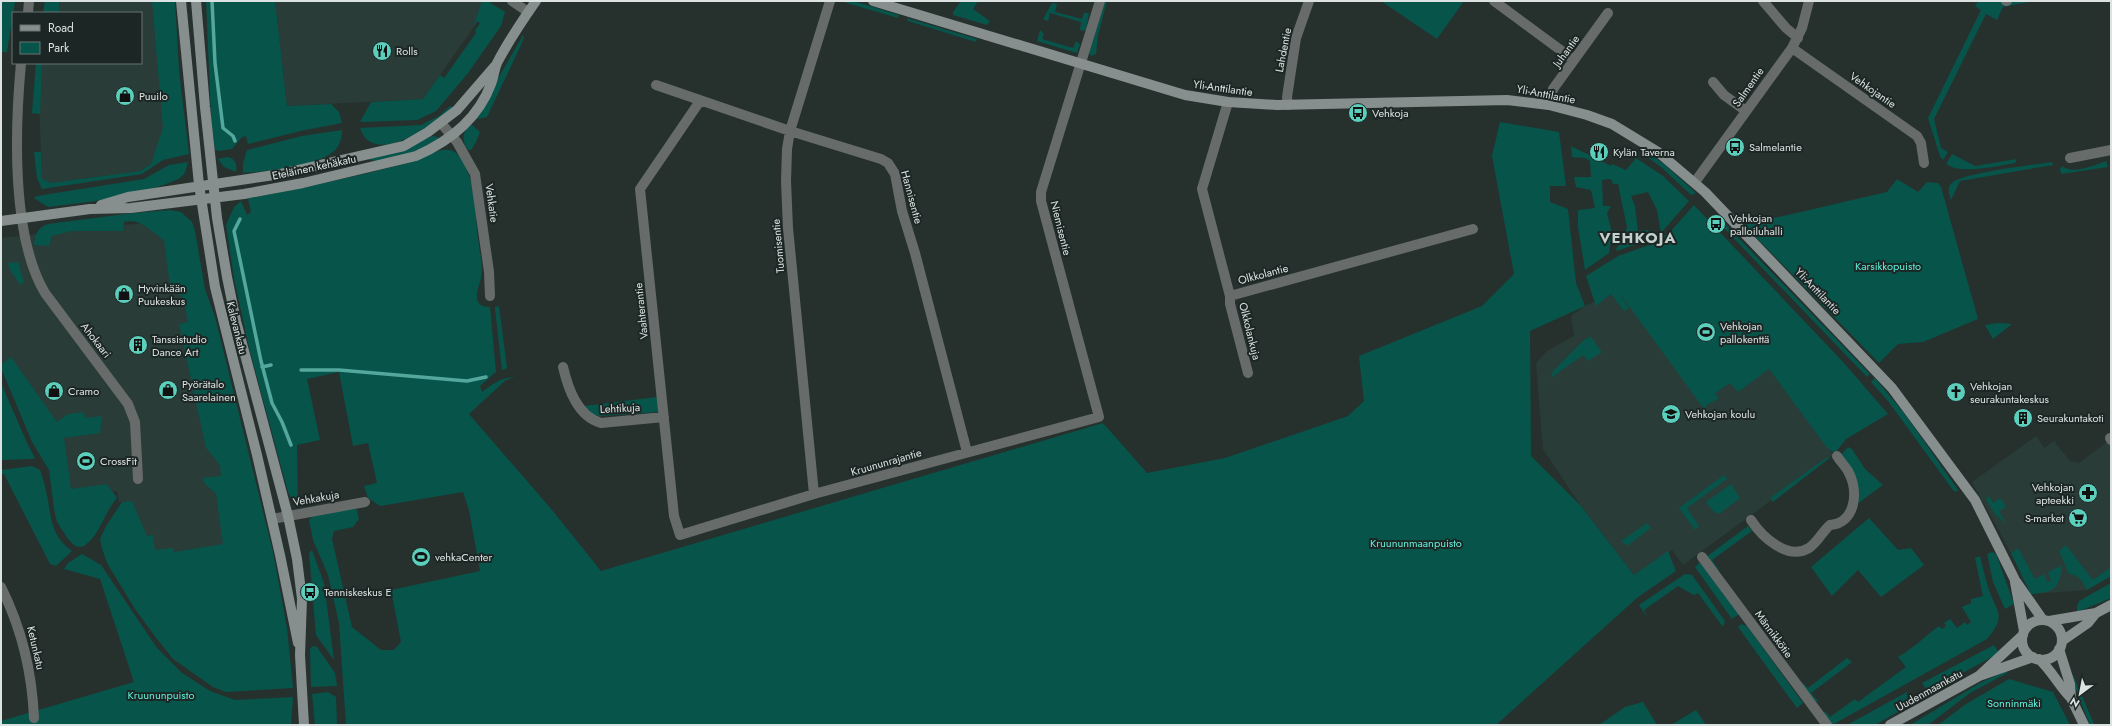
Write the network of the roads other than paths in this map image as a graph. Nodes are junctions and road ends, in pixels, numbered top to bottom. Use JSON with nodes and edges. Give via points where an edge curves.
{"nodes":[{"id":1,"x":29,"y":1,"type":"edge"},
{"id":2,"x":181,"y":1,"type":"edge"},
{"id":3,"x":196,"y":1,"type":"edge"},
{"id":4,"x":512,"y":1,"type":"edge"},
{"id":5,"x":536,"y":1,"type":"edge"},
{"id":6,"x":830,"y":1,"type":"edge"},
{"id":7,"x":873,"y":1,"type":"edge"},
{"id":8,"x":1100,"y":1,"type":"edge"},
{"id":9,"x":1309,"y":1,"type":"edge"},
{"id":10,"x":1494,"y":1,"type":"edge"},
{"id":11,"x":1763,"y":1,"type":"edge"},
{"id":12,"x":1809,"y":1,"type":"edge"},
{"id":13,"x":28,"y":12,"type":"edge"},
{"id":14,"x":528,"y":12,"type":"junction"},
{"id":15,"x":1608,"y":13,"type":"dead end"},
{"id":16,"x":1798,"y":38,"type":"junction"},
{"id":17,"x":1792,"y":48,"type":"junction"},
{"id":18,"x":1574,"y":60,"type":"junction"},
{"id":19,"x":22,"y":64,"type":"edge"},
{"id":20,"x":496,"y":64,"type":"junction"},
{"id":21,"x":1080,"y":64,"type":"junction"},
{"id":22,"x":1713,"y":82,"type":"dead end"},
{"id":23,"x":656,"y":85,"type":"dead end"},
{"id":24,"x":700,"y":101,"type":"junction"},
{"id":25,"x":1228,"y":102,"type":"junction"},
{"id":26,"x":1288,"y":105,"type":"junction"},
{"id":27,"x":1549,"y":105,"type":"junction"},
{"id":28,"x":1746,"y":111,"type":"junction"},
{"id":29,"x":441,"y":123,"type":"junction"},
{"id":30,"x":790,"y":131,"type":"junction"},
{"id":31,"x":452,"y":136,"type":"junction"},
{"id":32,"x":2111,"y":150,"type":"edge"},
{"id":33,"x":2070,"y":158,"type":"dead end"},
{"id":34,"x":1924,"y":163,"type":"dead end"},
{"id":35,"x":1695,"y":182,"type":"junction"},
{"id":36,"x":214,"y":184,"type":"junction"},
{"id":37,"x":199,"y":185,"type":"junction"},
{"id":38,"x":215,"y":198,"type":"junction"},
{"id":39,"x":201,"y":200,"type":"junction"},
{"id":40,"x":90,"y":209,"type":"junction"},
{"id":41,"x":23,"y":218,"type":"junction"},
{"id":42,"x":1,"y":221,"type":"edge"},
{"id":43,"x":1473,"y":229,"type":"dead end"},
{"id":44,"x":490,"y":296,"type":"dead end"},
{"id":45,"x":1230,"y":296,"type":"junction"},
{"id":46,"x":563,"y":367,"type":"dead end"},
{"id":47,"x":1248,"y":373,"type":"dead end"},
{"id":48,"x":664,"y":417,"type":"junction"},
{"id":49,"x":1099,"y":417,"type":"joint"},
{"id":50,"x":967,"y":452,"type":"junction"},
{"id":51,"x":1837,"y":456,"type":"dead end"},
{"id":52,"x":138,"y":479,"type":"dead end"},
{"id":53,"x":814,"y":494,"type":"junction"},
{"id":54,"x":365,"y":502,"type":"dead end"},
{"id":55,"x":288,"y":516,"type":"junction"},
{"id":56,"x":272,"y":519,"type":"junction"},
{"id":57,"x":1751,"y":520,"type":"dead end"},
{"id":58,"x":680,"y":535,"type":"joint"},
{"id":59,"x":1702,"y":557,"type":"dead end"},
{"id":60,"x":2015,"y":580,"type":"junction"},
{"id":61,"x":1,"y":587,"type":"edge"},
{"id":62,"x":2111,"y":605,"type":"edge"},
{"id":63,"x":2096,"y":613,"type":"junction"},
{"id":64,"x":2046,"y":620,"type":"junction"},
{"id":65,"x":2023,"y":633,"type":"junction"},
{"id":66,"x":2060,"y":645,"type":"junction"},
{"id":67,"x":300,"y":655,"type":"junction"},
{"id":68,"x":2036,"y":658,"type":"junction"},
{"id":69,"x":1979,"y":676,"type":"junction"},
{"id":70,"x":2071,"y":698,"type":"junction"},
{"id":71,"x":34,"y":718,"type":"dead end"},
{"id":72,"x":304,"y":725,"type":"edge"},
{"id":73,"x":1827,"y":725,"type":"edge"},
{"id":74,"x":1890,"y":725,"type":"edge"},
{"id":75,"x":2084,"y":725,"type":"edge"}],
"edges":[{"from":1,"to":13,"type":"street"},
{"from":2,"to":37,"type":"street","name":"Kalevankatu"},
{"from":3,"to":36,"type":"street","name":"Kalevankatu"},
{"from":4,"to":14,"type":"street"},
{"from":5,"to":14,"type":"street","name":"Eteläinen kehäkatu"},
{"from":6,"to":30,"type":"street","name":"Tuomisentie"},
{"from":7,"to":21,"type":"street","name":"Yli-Anttilantie"},
{"from":8,"to":21,"type":"street","name":"Niemisentie"},
{"from":9,"to":26,"type":"street","name":"Lahdentie","via":[[1296,38]]},
{"from":10,"to":18,"type":"street"},
{"from":11,"to":16,"type":"street"},
{"from":12,"to":16,"type":"street","name":"Salmentie"},
{"from":14,"to":20,"type":"street","name":"Eteläinen kehäkatu"},
{"from":15,"to":18,"type":"street","name":"Juhantie"},
{"from":16,"to":17,"type":"street","name":"Salmentie"},
{"from":17,"to":28,"type":"street","name":"Salmentie"},
{"from":17,"to":34,"type":"street","name":"Vehkojantie","via":[[1917,136],[1921,143]]},
{"from":18,"to":27,"type":"street","name":"Juhantie","via":[[1553,88]]},
{"from":19,"to":41,"type":"street","name":"Ahokaari","via":[[17,130]]},
{"from":20,"to":29,"type":"street","name":"Eteläinen kehäkatu","via":[[460,107]]},
{"from":20,"to":31,"type":"street","name":"Eteläinen kehäkatu","via":[[491,84],[479,105],[464,126]]},
{"from":21,"to":25,"type":"street","name":"Yli-Anttilantie","via":[[1185,95]]},
{"from":21,"to":49,"type":"street","name":"Niemisentie","via":[[1041,192],[1041,201]]},
{"from":22,"to":28,"type":"street","via":[[1724,95]]},
{"from":23,"to":24,"type":"street","name":"Hannisentie"},
{"from":24,"to":30,"type":"street","name":"Hannisentie"},
{"from":24,"to":48,"type":"street","name":"Vaahterantie","via":[[640,189]]},
{"from":25,"to":26,"type":"street","name":"Yli-Anttilantie"},
{"from":25,"to":45,"type":"street","name":"Olkkolantie","via":[[1202,189]]},
{"from":26,"to":27,"type":"street","name":"Yli-Anttilantie","via":[[1486,99]]},
{"from":27,"to":35,"type":"street","name":"Yli-Anttilantie","via":[[1587,115],[1626,132],[1658,152]]},
{"from":28,"to":35,"type":"street","name":"Salmentie"},
{"from":29,"to":31,"type":"street","name":"Vehkatie"},
{"from":29,"to":36,"type":"street","name":"Eteläinen kehäkatu","via":[[404,146],[281,174]]},
{"from":30,"to":50,"type":"street","name":"Hannisentie","via":[[881,159],[888,163],[895,174],[902,211]]},
{"from":30,"to":53,"type":"street","name":"Tuomisentie","via":[[786,181],[788,228]]},
{"from":31,"to":38,"type":"street","name":"Eteläinen kehäkatu","via":[[434,148],[398,162],[303,183]]},
{"from":31,"to":44,"type":"street","name":"Vehkatie","via":[[475,174]]},
{"from":32,"to":33,"type":"street"},
{"from":35,"to":60,"type":"street","name":"Yli-Anttilantie","via":[[1892,388],[1975,500]]},
{"from":36,"to":37,"type":"street","name":"Eteläinen kehäkatu"},
{"from":36,"to":38,"type":"street","name":"Kalevankatu"},
{"from":37,"to":39,"type":"street","name":"Kalevankatu"},
{"from":37,"to":40,"type":"street","name":"Eteläinen kehäkatu","via":[[128,197]]},
{"from":38,"to":39,"type":"street","name":"Eteläinen kehäkatu"},
{"from":38,"to":55,"type":"street","name":"Kalevankatu","via":[[236,321]]},
{"from":39,"to":40,"type":"street","name":"Eteläinen kehäkatu","via":[[131,208]]},
{"from":39,"to":56,"type":"street","name":"Kalevankatu","via":[[223,326]]},
{"from":40,"to":41,"type":"street","name":"Eteläinen kehäkatu"},
{"from":41,"to":42,"type":"street","name":"Eteläinen kehäkatu"},
{"from":41,"to":52,"type":"street","name":"Ahokaari","via":[[29,257],[36,278],[128,404],[135,422]]},
{"from":43,"to":45,"type":"street","name":"Olkkolantie"},
{"from":45,"to":47,"type":"street","name":"Olkkolankuja"},
{"from":46,"to":48,"type":"street","name":"Lehtikuja","via":[[572,396],[592,420],[600,423]]},
{"from":48,"to":58,"type":"street","name":"Vaahterantie","via":[[674,516]]},
{"from":49,"to":50,"type":"street","name":"Kruununrajantie"},
{"from":50,"to":53,"type":"street","name":"Kruununrajantie"},
{"from":51,"to":57,"type":"street","via":[[1853,485],[1854,503],[1847,518],[1840,524],[1830,525],[1809,548],[1799,552],[1777,546],[1765,538]]},
{"from":53,"to":58,"type":"street","name":"Kruununrajantie"},
{"from":54,"to":55,"type":"street","name":"Vehkakuja"},
{"from":55,"to":56,"type":"street","name":"Vehkakuja"},
{"from":55,"to":67,"type":"street","name":"Kalevankatu","via":[[302,599]]},
{"from":56,"to":67,"type":"street","name":"Kalevankatu"},
{"from":59,"to":73,"type":"street","name":"Männikkötie"},
{"from":60,"to":64,"type":"street","name":"Yli-Anttilantie"},
{"from":60,"to":65,"type":"street","name":"Yli-Anttilantie"},
{"from":61,"to":71,"type":"street","name":"Ketunkatu","via":[[24,644]]},
{"from":62,"to":63,"type":"street"},
{"from":63,"to":64,"type":"street"},
{"from":63,"to":66,"type":"street","via":[[2088,623]]},
{"from":64,"to":65,"type":"street","via":[[2032,623]]},
{"from":64,"to":66,"type":"street","via":[[2058,629]]},
{"from":65,"to":68,"type":"street","via":[[2024,648]]},
{"from":65,"to":69,"type":"street","name":"Uudenmaankatu"},
{"from":66,"to":68,"type":"street","via":[[2051,657]]},
{"from":66,"to":70,"type":"street"},
{"from":67,"to":72,"type":"street","name":"Kalevankatu"},
{"from":68,"to":69,"type":"street","name":"Uudenmaankatu"},
{"from":68,"to":70,"type":"street","via":[[2049,668],[2061,688]]},
{"from":69,"to":74,"type":"street","name":"Uudenmaankatu"},
{"from":70,"to":75,"type":"street"}]}
